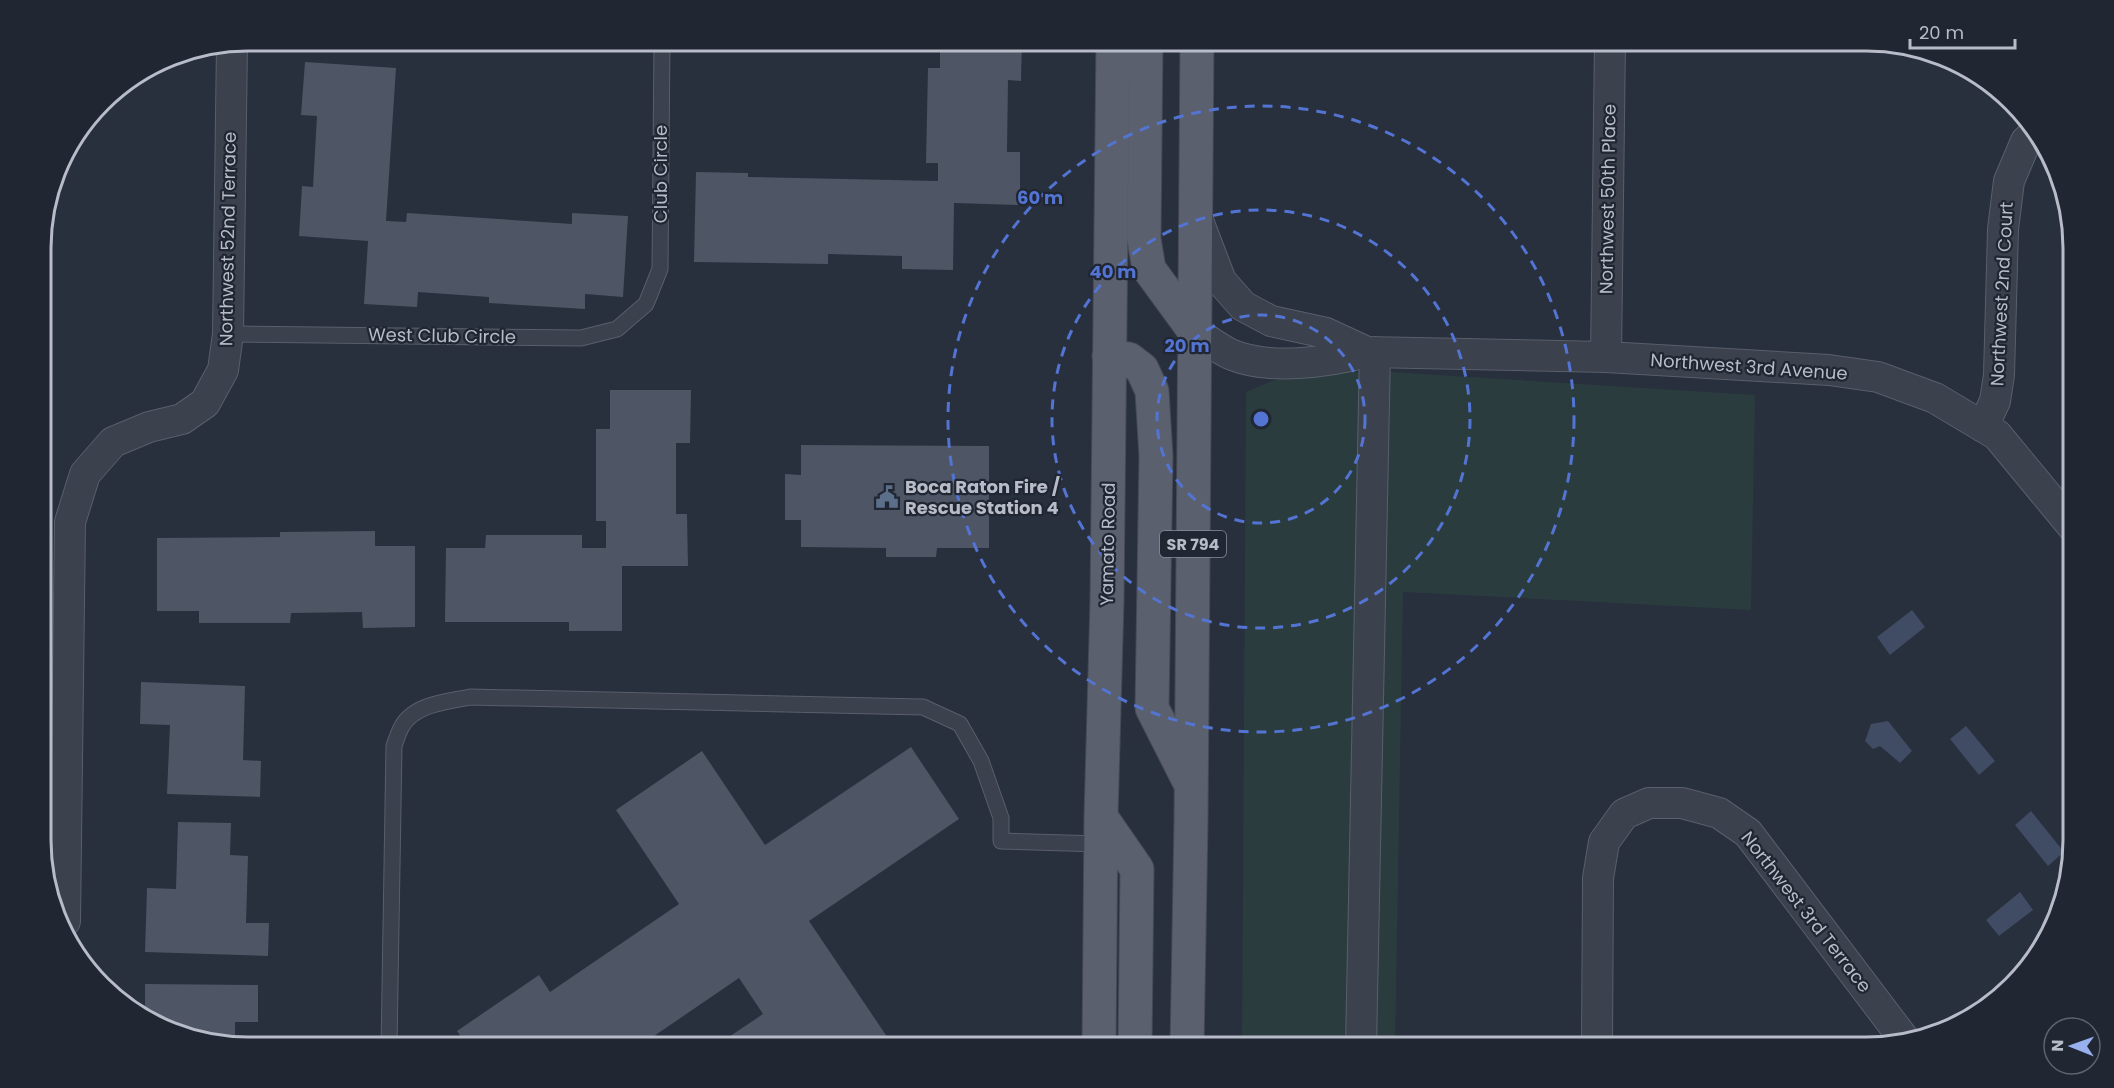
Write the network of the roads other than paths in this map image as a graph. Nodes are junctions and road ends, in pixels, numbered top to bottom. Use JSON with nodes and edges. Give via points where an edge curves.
{"nodes":[{"id":1,"x":662,"y":51,"type":"edge"},
{"id":2,"x":1113,"y":51,"type":"edge"},
{"id":3,"x":1146,"y":51,"type":"edge"},
{"id":4,"x":1197,"y":51,"type":"edge"},
{"id":5,"x":1610,"y":51,"type":"edge"},
{"id":6,"x":232,"y":52,"type":"edge"},
{"id":7,"x":2029,"y":138,"type":"edge"},
{"id":8,"x":1196,"y":215,"type":"junction"},
{"id":9,"x":646,"y":304,"type":"joint"},
{"id":10,"x":1195,"y":332,"type":"junction"},
{"id":11,"x":228,"y":334,"type":"junction"},
{"id":12,"x":1371,"y":352,"type":"junction"},
{"id":13,"x":1109,"y":356,"type":"junction"},
{"id":14,"x":1606,"y":357,"type":"junction"},
{"id":15,"x":1983,"y":427,"type":"junction"},
{"id":16,"x":2063,"y":515,"type":"edge"},
{"id":17,"x":1191,"y":785,"type":"junction"},
{"id":18,"x":1100,"y":831,"type":"junction"},
{"id":19,"x":65,"y":912,"type":"edge"},
{"id":20,"x":1900,"y":1034,"type":"edge"},
{"id":21,"x":389,"y":1037,"type":"edge"},
{"id":22,"x":1099,"y":1037,"type":"edge"},
{"id":23,"x":1135,"y":1037,"type":"edge"},
{"id":24,"x":1186,"y":1037,"type":"edge"},
{"id":25,"x":1361,"y":1037,"type":"edge"},
{"id":26,"x":1597,"y":1037,"type":"edge"}],
"edges":[{"from":1,"to":9,"type":"lane","name":"Club Circle","via":[[660,269]]},
{"from":2,"to":13,"type":"main road","name":"Yamato Road"},
{"from":3,"to":10,"type":"main road","via":[[1143,228],[1149,269]]},
{"from":4,"to":8,"type":"main road","number":"SR 794"},
{"from":5,"to":14,"type":"street","name":"Northwest 50th Place"},
{"from":6,"to":11,"type":"street","name":"Northwest 52nd Terrace"},
{"from":7,"to":15,"type":"street","name":"Northwest 2nd Court","via":[[2009,181],[1999,375],[1995,401]]},
{"from":8,"to":10,"type":"main road","number":"SR 794"},
{"from":8,"to":12,"type":"street","name":"Northwest 3rd Avenue","via":[[1221,281],[1243,306],[1271,321],[1326,333]]},
{"from":9,"to":11,"type":"lane","name":"West Club Circle","via":[[617,329],[580,338]]},
{"from":10,"to":12,"type":"street","name":"Northwest 3rd Avenue","via":[[1231,354],[1271,363],[1333,361]]},
{"from":10,"to":17,"type":"main road","number":"SR 794"},
{"from":11,"to":19,"type":"street","name":"Northwest 52nd Terrace","via":[[223,370],[205,403],[182,419],[113,442],[86,474],[70,522]]},
{"from":12,"to":14,"type":"street","name":"Northwest 3rd Avenue"},
{"from":12,"to":25,"type":"street"},
{"from":13,"to":17,"type":"main road","via":[[1129,358],[1142,369],[1152,391],[1156,456],[1152,708]]},
{"from":13,"to":18,"type":"main road","name":"Yamato Road"},
{"from":14,"to":15,"type":"street","name":"Northwest 3rd Avenue","via":[[1829,370],[1878,377],[1935,398]]},
{"from":15,"to":16,"type":"street","name":"Northwest 3rd Avenue","via":[[1997,435]]},
{"from":17,"to":24,"type":"main road","number":"SR 794"},
{"from":18,"to":21,"type":"lane","via":[[1001,841],[1001,818],[981,761],[960,724],[923,706],[470,697],[432,705],[413,714],[401,727],[394,746]]},
{"from":18,"to":22,"type":"main road","name":"Yamato Road"},
{"from":18,"to":23,"type":"main road","via":[[1137,869]]},
{"from":20,"to":26,"type":"street","name":"Northwest 3rd Terrace","via":[[1748,833],[1719,813],[1682,803],[1649,802],[1624,814],[1604,842],[1598,878]]}]}
